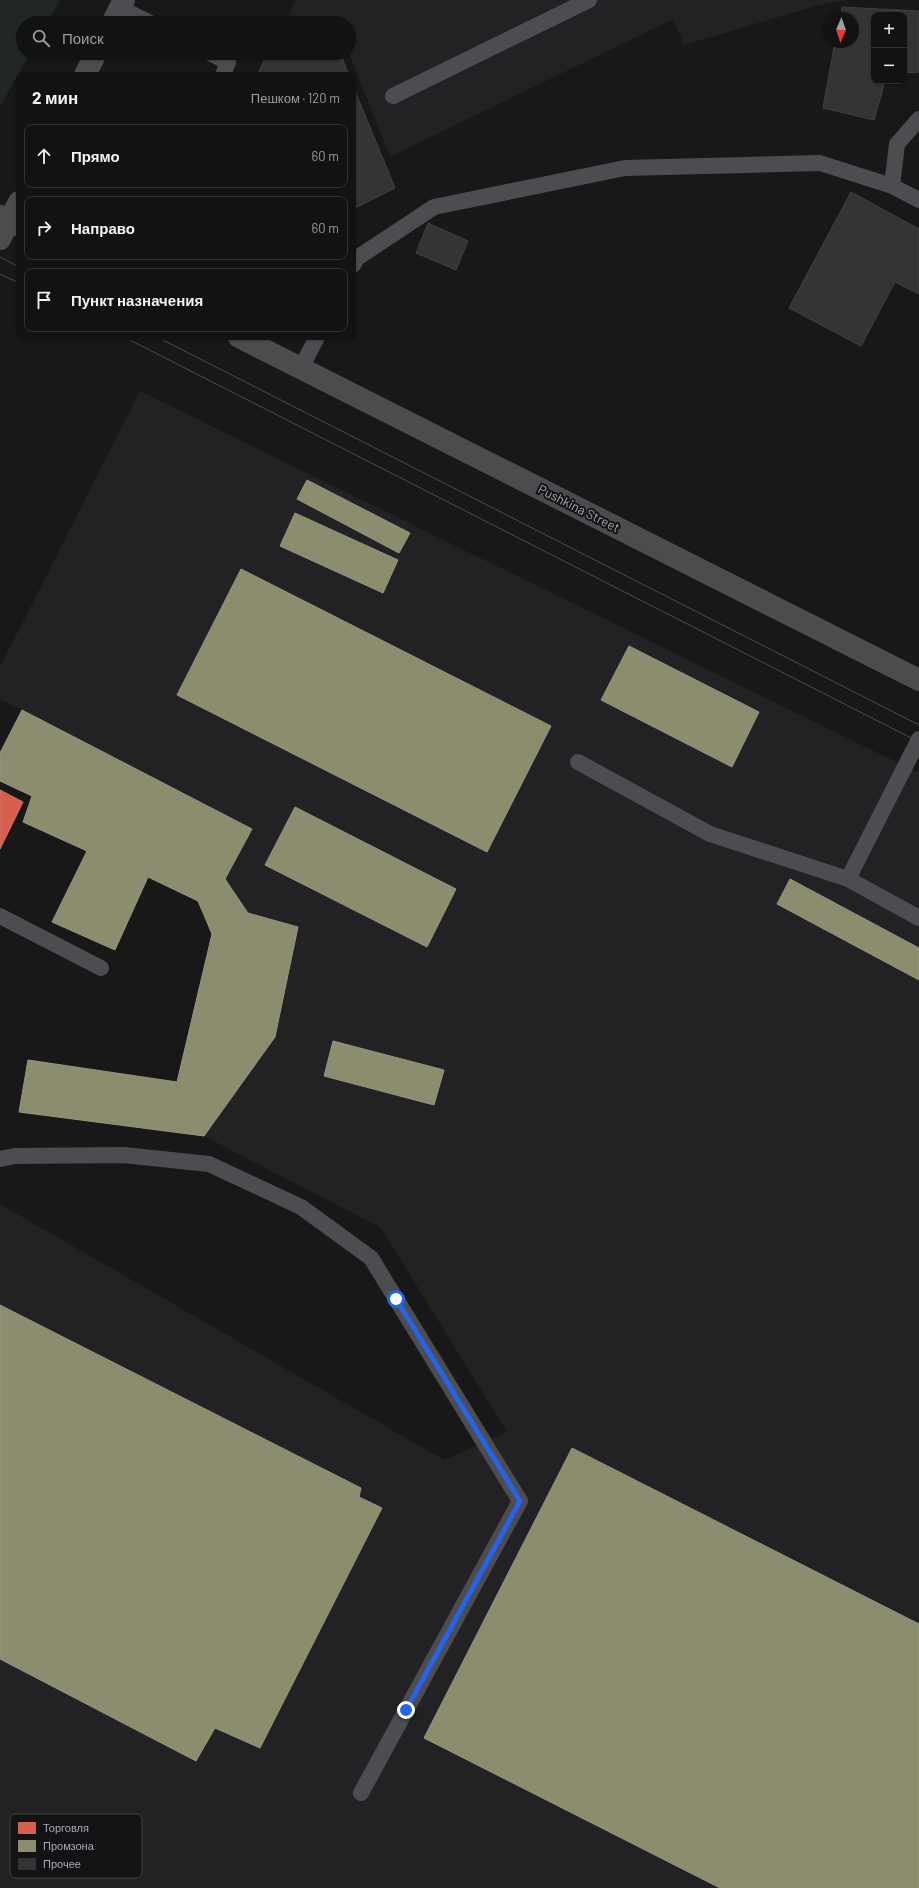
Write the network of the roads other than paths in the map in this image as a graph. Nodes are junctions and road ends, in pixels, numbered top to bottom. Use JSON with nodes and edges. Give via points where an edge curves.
{"nodes":[{"id":1,"x":590,"y":0,"type":"edge"},
{"id":2,"x":119,"y":10,"type":"edge"},
{"id":3,"x":133,"y":16,"type":"edge"},
{"id":4,"x":92,"y":60,"type":"edge"},
{"id":5,"x":224,"y":60,"type":"edge"},
{"id":6,"x":86,"y":72,"type":"edge"},
{"id":7,"x":224,"y":72,"type":"edge"},
{"id":8,"x":393,"y":96,"type":"dead end"},
{"id":9,"x":919,"y":119,"type":"edge"},
{"id":10,"x":892,"y":186,"type":"junction"},
{"id":11,"x":919,"y":200,"type":"edge"},
{"id":12,"x":16,"y":208,"type":"edge"},
{"id":13,"x":7,"y":226,"type":"edge"},
{"id":14,"x":356,"y":260,"type":"edge"},
{"id":15,"x":245,"y":340,"type":"edge"},
{"id":16,"x":315,"y":340,"type":"edge"},
{"id":17,"x":301,"y":368,"type":"junction"},
{"id":18,"x":919,"y":680,"type":"edge"},
{"id":19,"x":919,"y":739,"type":"edge"},
{"id":20,"x":578,"y":762,"type":"dead end"},
{"id":21,"x":848,"y":879,"type":"junction"},
{"id":22,"x":0,"y":916,"type":"edge"},
{"id":23,"x":919,"y":918,"type":"edge"},
{"id":24,"x":101,"y":968,"type":"dead end"},
{"id":25,"x":0,"y":1158,"type":"edge"},
{"id":26,"x":361,"y":1793,"type":"dead end"}],
"edges":[{"from":1,"to":8,"type":"lane"},
{"from":2,"to":3,"type":"lane"},
{"from":4,"to":6,"type":"street"},
{"from":5,"to":7,"type":"lane","via":[[228,62]]},
{"from":9,"to":10,"type":"lane","via":[[897,144]]},
{"from":10,"to":11,"type":"lane"},
{"from":10,"to":14,"type":"lane","via":[[820,163],[625,168],[434,207]]},
{"from":12,"to":13,"type":"street"},
{"from":15,"to":17,"type":"street","name":"Pushkina Street"},
{"from":16,"to":17,"type":"lane"},
{"from":17,"to":18,"type":"street","name":"Pushkina Street"},
{"from":19,"to":21,"type":"lane"},
{"from":20,"to":21,"type":"lane","via":[[710,834]]},
{"from":21,"to":23,"type":"lane"},
{"from":22,"to":24,"type":"lane"},
{"from":25,"to":26,"type":"lane","via":[[124,1155],[209,1164],[301,1206],[371,1258],[520,1501]]}]}
